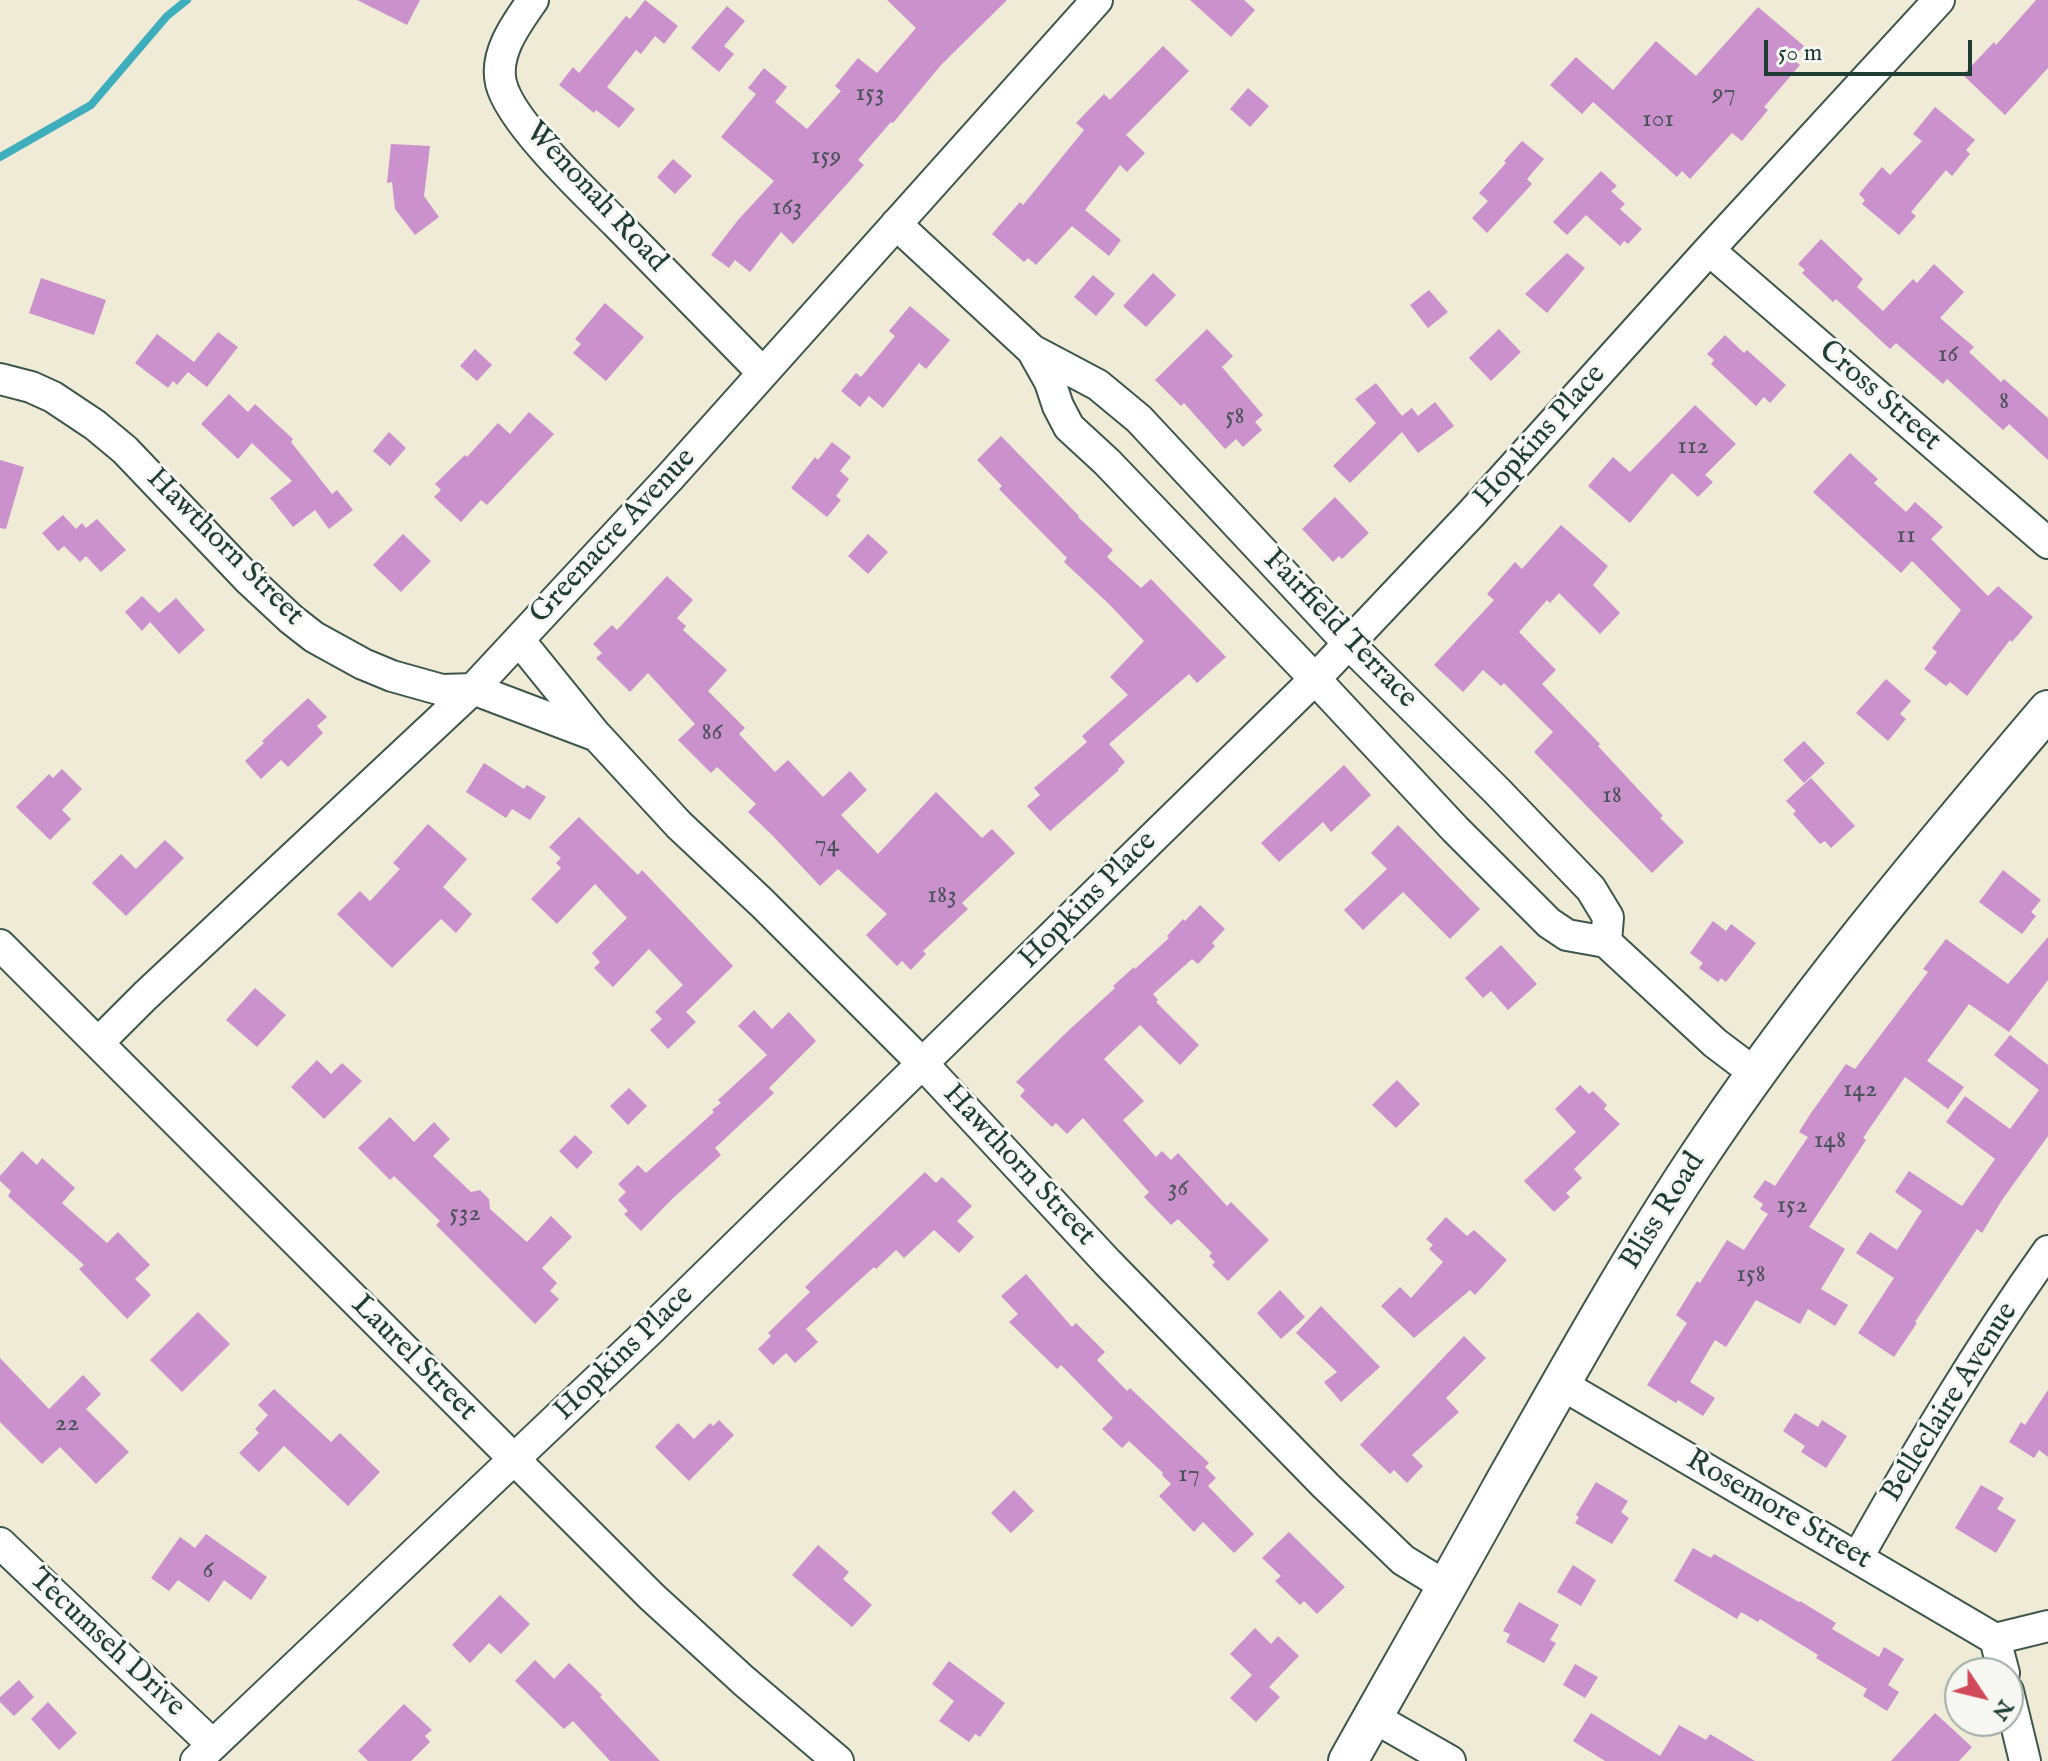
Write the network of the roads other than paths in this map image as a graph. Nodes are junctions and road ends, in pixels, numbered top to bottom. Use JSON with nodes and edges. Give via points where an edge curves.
{"nodes":[{"id":1,"x":533,"y":0,"type":"edge"},
{"id":2,"x":1097,"y":0,"type":"edge"},
{"id":3,"x":1939,"y":0,"type":"edge"},
{"id":4,"x":896,"y":224,"type":"junction"},
{"id":5,"x":1709,"y":250,"type":"junction"},
{"id":6,"x":1032,"y":350,"type":"junction"},
{"id":7,"x":763,"y":373,"type":"junction"},
{"id":8,"x":0,"y":379,"type":"edge"},
{"id":9,"x":2048,"y":543,"type":"edge"},
{"id":10,"x":519,"y":640,"type":"junction"},
{"id":11,"x":1349,"y":644,"type":"junction"},
{"id":12,"x":1315,"y":679,"type":"junction"},
{"id":13,"x":473,"y":689,"type":"junction"},
{"id":14,"x":2048,"y":710,"type":"edge"},
{"id":15,"x":597,"y":736,"type":"junction"},
{"id":16,"x":1606,"y":942,"type":"junction"},
{"id":17,"x":0,"y":945,"type":"edge"},
{"id":18,"x":98,"y":1043,"type":"junction"},
{"id":19,"x":923,"y":1064,"type":"junction"},
{"id":20,"x":1756,"y":1074,"type":"junction"},
{"id":21,"x":2048,"y":1251,"type":"edge"},
{"id":22,"x":1561,"y":1384,"type":"junction"},
{"id":23,"x":514,"y":1460,"type":"junction"},
{"id":24,"x":0,"y":1543,"type":"edge"},
{"id":25,"x":1858,"y":1557,"type":"junction"},
{"id":26,"x":1447,"y":1587,"type":"junction"},
{"id":27,"x":2048,"y":1626,"type":"edge"},
{"id":28,"x":1995,"y":1639,"type":"junction"},
{"id":29,"x":2000,"y":1657,"type":"edge"},
{"id":30,"x":1373,"y":1717,"type":"junction"},
{"id":31,"x":2019,"y":1737,"type":"edge"},
{"id":32,"x":204,"y":1753,"type":"edge"},
{"id":33,"x":838,"y":1761,"type":"edge"},
{"id":34,"x":1348,"y":1761,"type":"edge"},
{"id":35,"x":1450,"y":1761,"type":"edge"},
{"id":36,"x":2025,"y":1761,"type":"edge"}],
"edges":[{"from":1,"to":7,"type":"street","name":"Wenonah Road","via":[[500,60],[508,101],[572,178]]},
{"from":2,"to":4,"type":"street","name":"Greenacre Avenue"},
{"from":3,"to":5,"type":"street","name":"Hopkins Place"},
{"from":4,"to":6,"type":"street","name":"Fairfield Terrace"},
{"from":4,"to":7,"type":"street","name":"Greenacre Avenue"},
{"from":5,"to":9,"type":"street","name":"Cross Street"},
{"from":5,"to":11,"type":"street","name":"Hopkins Place"},
{"from":6,"to":11,"type":"street","name":"Fairfield Terrace","via":[[1098,385],[1139,419]]},
{"from":6,"to":12,"type":"street","name":"Fairfield Terrace","via":[[1069,427]]},
{"from":7,"to":10,"type":"street","name":"Greenacre Avenue"},
{"from":8,"to":13,"type":"street","name":"Hawthorn Street","via":[[53,397],[95,425],[248,579],[314,637],[392,676],[442,690]]},
{"from":10,"to":13,"type":"street","name":"Greenacre Avenue"},
{"from":10,"to":15,"type":"street","name":"Hawthorn Street"},
{"from":11,"to":12,"type":"street","name":"Hopkins Place"},
{"from":11,"to":16,"type":"street","name":"Fairfield Terrace","via":[[1591,889],[1608,917]]},
{"from":12,"to":16,"type":"street","name":"Fairfield Terrace","via":[[1549,923],[1567,935]]},
{"from":12,"to":19,"type":"street","name":"Hopkins Place"},
{"from":13,"to":15,"type":"street","name":"Hawthorn Street"},
{"from":13,"to":18,"type":"street","name":"Greenacre Avenue"},
{"from":14,"to":20,"type":"main road","name":"Bliss Road","via":[[1852,945]]},
{"from":15,"to":19,"type":"street","name":"Hawthorn Street","via":[[679,825]]},
{"from":16,"to":20,"type":"street"},
{"from":17,"to":18,"type":"street","name":"Laurel Street"},
{"from":18,"to":23,"type":"street","name":"Laurel Street"},
{"from":19,"to":23,"type":"street","name":"Hopkins Place"},
{"from":19,"to":26,"type":"street","name":"Hawthorn Street","via":[[1326,1486],[1403,1560]]},
{"from":20,"to":22,"type":"main road","name":"Bliss Road","via":[[1665,1208]]},
{"from":21,"to":25,"type":"street","name":"Belleclaire Avenue","via":[[1966,1372]]},
{"from":22,"to":25,"type":"street","name":"Rosemore Street"},
{"from":22,"to":26,"type":"main road","name":"Bliss Road"},
{"from":23,"to":32,"type":"street","name":"Hopkins Place"},
{"from":23,"to":33,"type":"street","name":"Laurel Street","via":[[652,1597]]},
{"from":24,"to":32,"type":"street","name":"Tecumseh Drive"},
{"from":25,"to":28,"type":"street","name":"Rosemore Street"},
{"from":26,"to":30,"type":"main road","name":"Bliss Road"},
{"from":27,"to":28,"type":"street"},
{"from":28,"to":29,"type":"street"},
{"from":30,"to":34,"type":"main road","name":"Bliss Road"},
{"from":30,"to":35,"type":"street"},
{"from":31,"to":36,"type":"street"}]}
